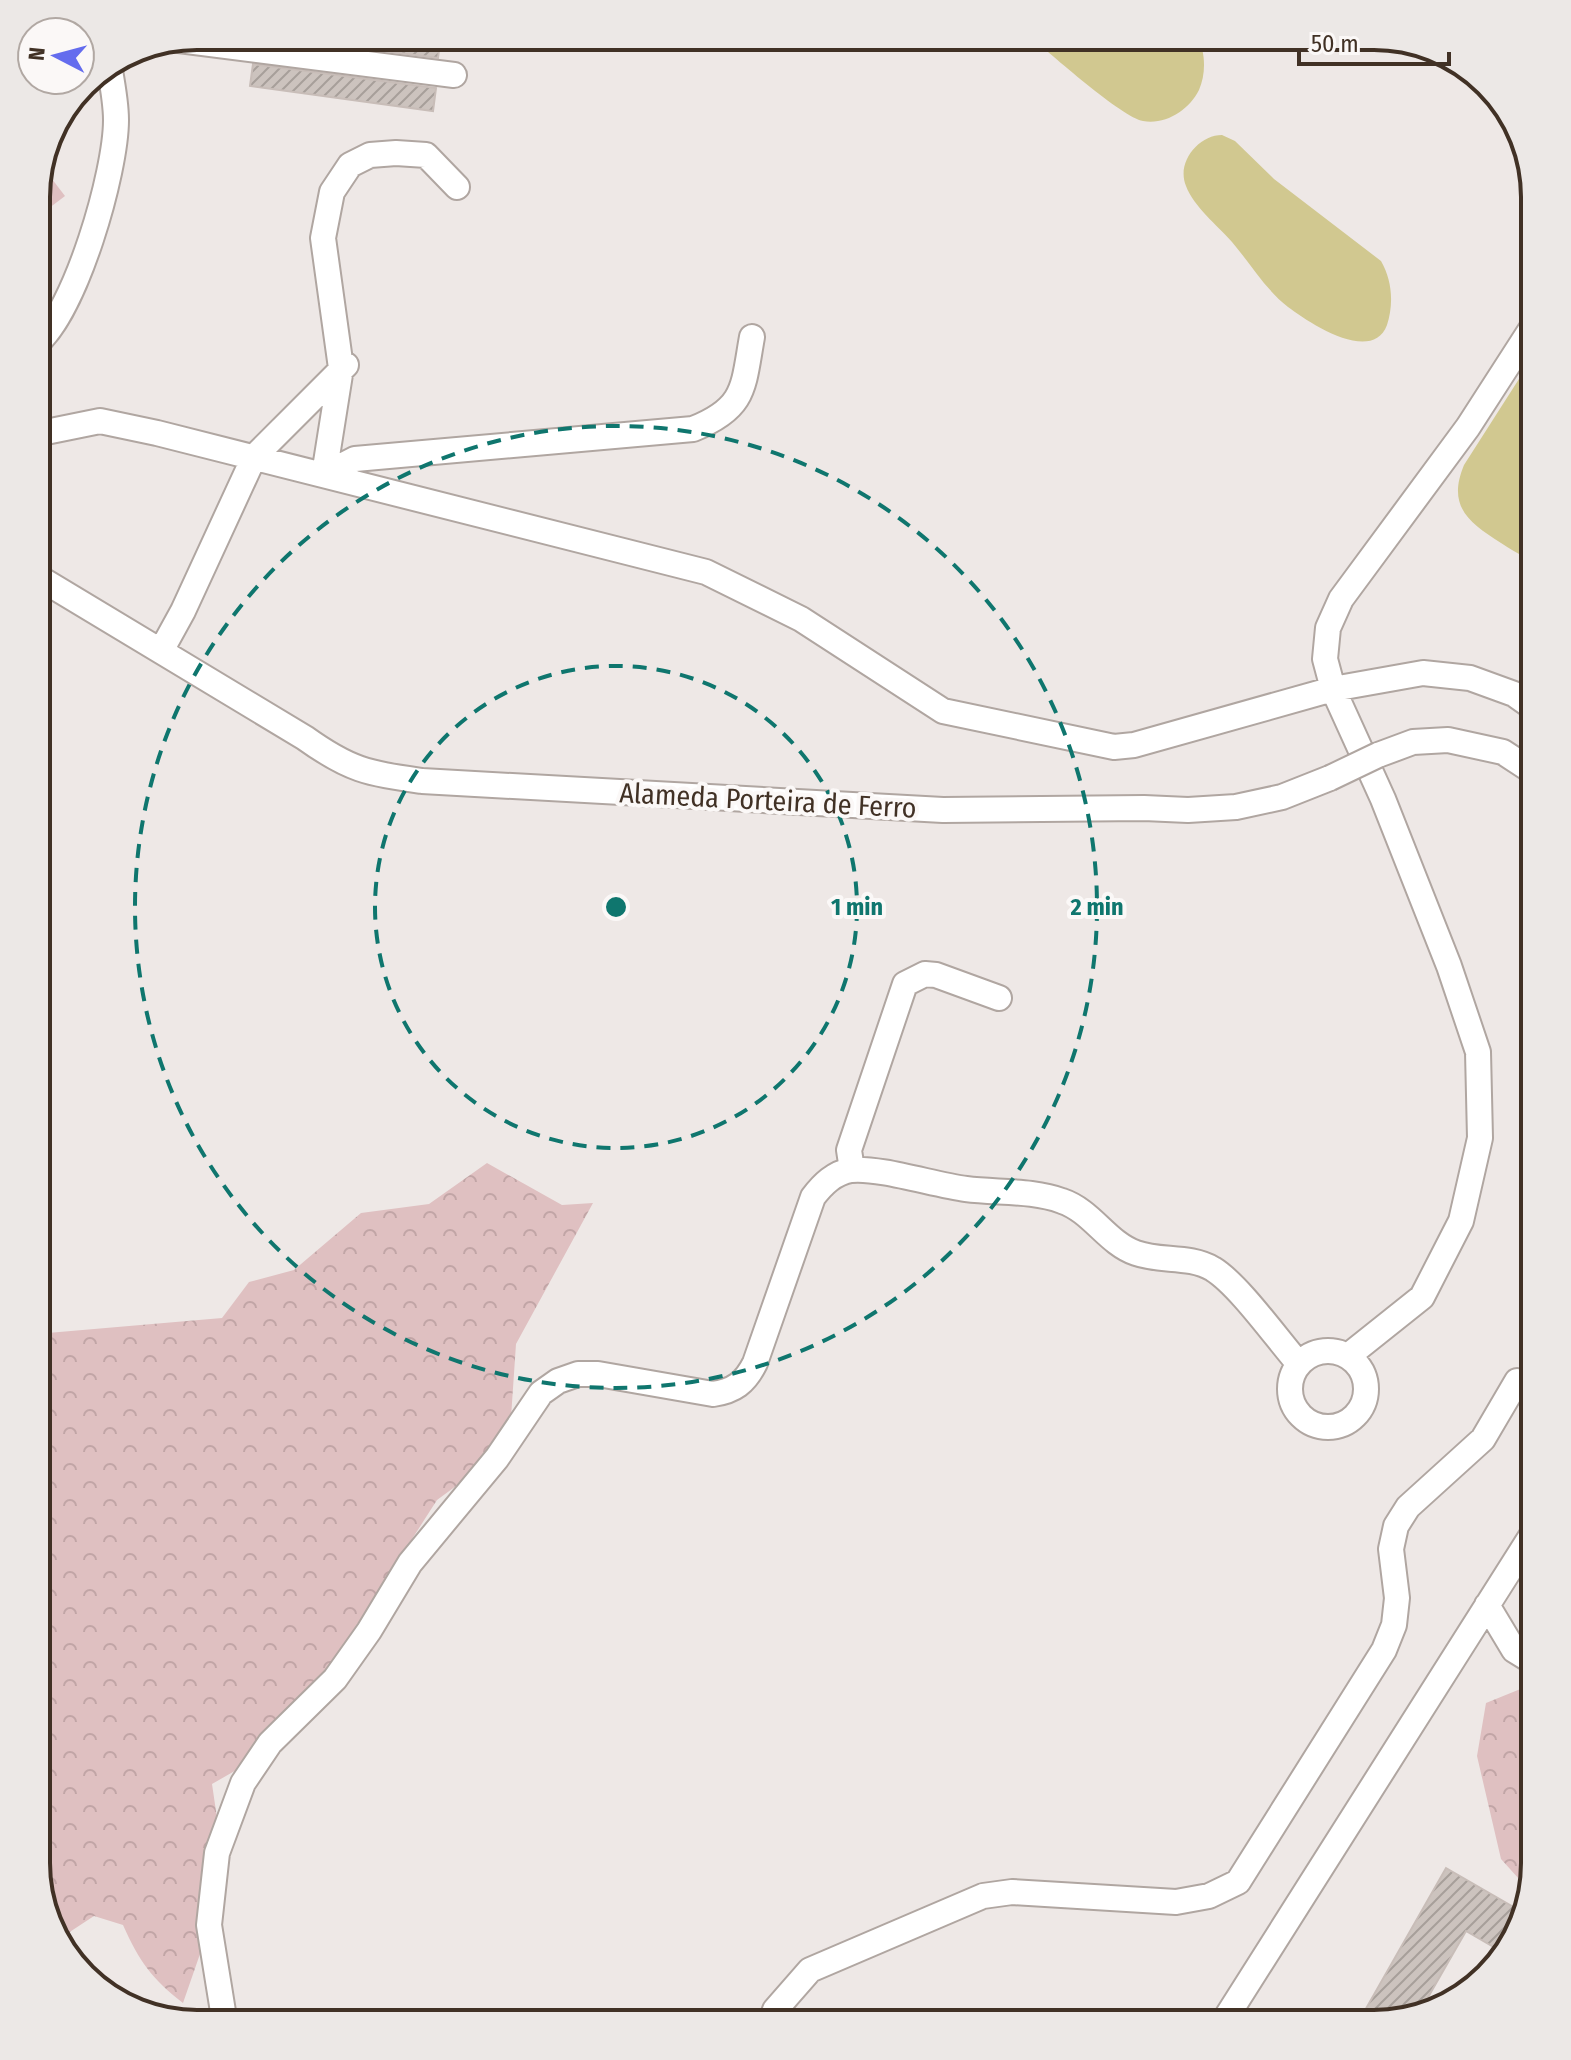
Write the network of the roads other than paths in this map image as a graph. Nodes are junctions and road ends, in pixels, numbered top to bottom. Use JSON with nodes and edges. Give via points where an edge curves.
{"nodes":[{"id":1,"x":258,"y":50,"type":"edge"},
{"id":2,"x":454,"y":75,"type":"dead end"},
{"id":3,"x":111,"y":78,"type":"edge"},
{"id":4,"x":457,"y":187,"type":"dead end"},
{"id":5,"x":50,"y":328,"type":"edge"},
{"id":6,"x":752,"y":337,"type":"dead end"},
{"id":7,"x":1521,"y":345,"type":"edge"},
{"id":8,"x":348,"y":363,"type":"junction"},
{"id":9,"x":50,"y":431,"type":"edge"},
{"id":10,"x":254,"y":457,"type":"junction"},
{"id":11,"x":324,"y":475,"type":"junction"},
{"id":12,"x":50,"y":584,"type":"edge"},
{"id":13,"x":161,"y":651,"type":"junction"},
{"id":14,"x":1333,"y":689,"type":"junction"},
{"id":15,"x":1521,"y":699,"type":"edge"},
{"id":16,"x":1521,"y":764,"type":"edge"},
{"id":17,"x":999,"y":998,"type":"dead end"},
{"id":18,"x":852,"y":1170,"type":"junction"},
{"id":19,"x":1348,"y":1356,"type":"junction"},
{"id":20,"x":1299,"y":1364,"type":"junction"},
{"id":21,"x":1517,"y":1381,"type":"dead end"},
{"id":22,"x":1521,"y":1552,"type":"edge"},
{"id":23,"x":1487,"y":1605,"type":"junction"},
{"id":24,"x":1521,"y":1654,"type":"edge"},
{"id":25,"x":223,"y":2010,"type":"edge"},
{"id":26,"x":775,"y":2010,"type":"edge"},
{"id":27,"x":1231,"y":2010,"type":"edge"}],
"edges":[{"from":1,"to":2,"type":"street"},
{"from":3,"to":5,"type":"street","via":[[117,119],[107,181],[71,294]]},
{"from":4,"to":8,"type":"street","via":[[426,155],[396,153],[370,155],[350,165],[332,192],[323,238]]},
{"from":6,"to":11,"type":"street","via":[[743,391],[713,421],[693,429],[355,459]]},
{"from":7,"to":14,"type":"street","via":[[1468,427],[1341,599],[1328,628],[1325,659]]},
{"from":8,"to":10,"type":"street"},
{"from":8,"to":11,"type":"street"},
{"from":9,"to":10,"type":"street","via":[[100,421]]},
{"from":10,"to":11,"type":"street"},
{"from":10,"to":13,"type":"street"},
{"from":11,"to":14,"type":"street","via":[[706,572],[801,619],[943,711],[970,718],[1114,747]]},
{"from":12,"to":13,"type":"street","name":"Alameda Porteira de Ferro"},
{"from":13,"to":16,"type":"street","name":"Alameda Porteira de Ferro","bridge":true,"via":[[335,760],[367,773],[422,781],[943,810],[1188,810],[1282,797],[1413,742],[1448,740],[1503,752]]},
{"from":14,"to":15,"type":"street","via":[[1423,673],[1470,678]]},
{"from":14,"to":19,"type":"street","via":[[1383,799],[1478,1052],[1480,1138],[1461,1221],[1422,1297]]},
{"from":17,"to":18,"type":"street","via":[[936,975],[905,984],[849,1150]]},
{"from":18,"to":20,"type":"street","via":[[1063,1201],[1138,1254],[1195,1261],[1214,1270]]},
{"from":18,"to":25,"type":"street","via":[[830,1179],[813,1197],[755,1363],[739,1386],[713,1394],[578,1374],[541,1393],[497,1458],[410,1563],[335,1679],[270,1743],[243,1783],[217,1853],[209,1925]]},
{"from":19,"to":20,"type":"street","via":[[1327,1351]]},
{"from":19,"to":20,"type":"street","via":[[1363,1373],[1366,1395],[1356,1415],[1338,1426],[1317,1426],[1293,1405],[1290,1384]]},
{"from":21,"to":26,"type":"street","via":[[1483,1439],[1408,1507],[1396,1526],[1391,1549],[1397,1598],[1384,1650],[1238,1882],[1209,1896],[1176,1902],[1012,1892],[983,1896],[810,1970]]},
{"from":22,"to":23,"type":"street"},
{"from":23,"to":24,"type":"street"},
{"from":23,"to":27,"type":"street"}]}
